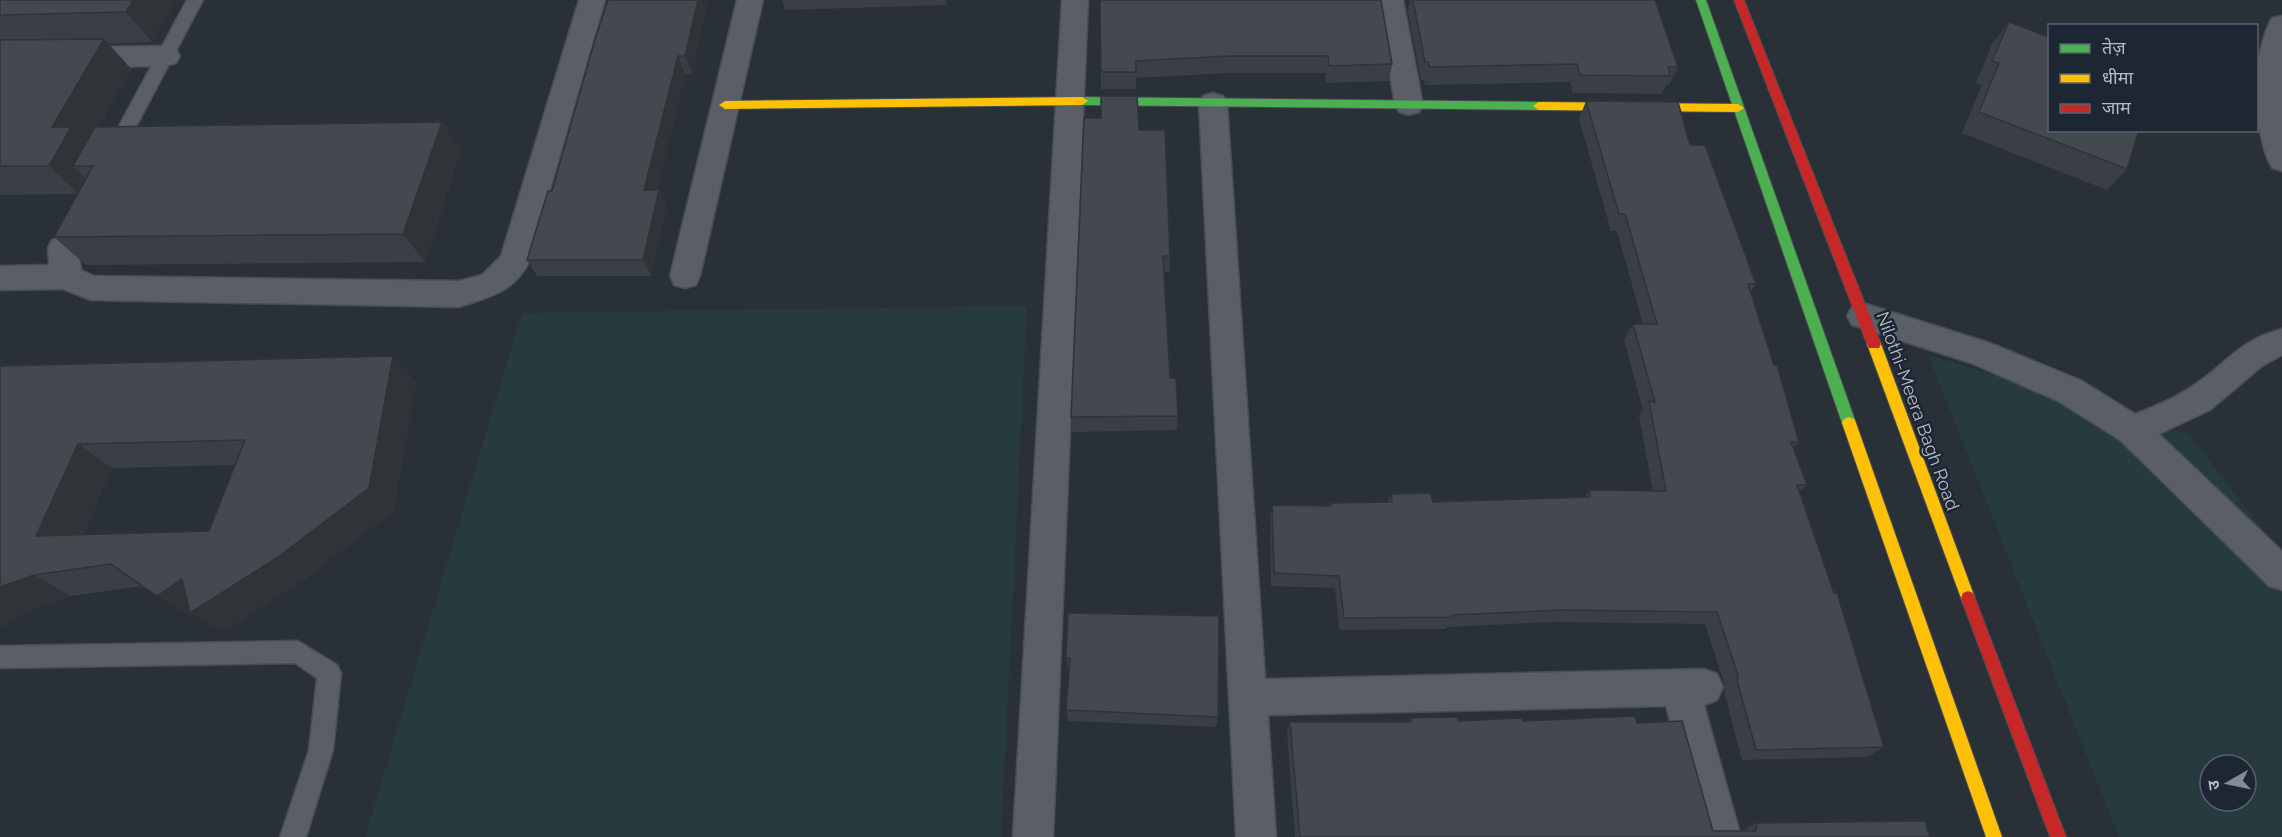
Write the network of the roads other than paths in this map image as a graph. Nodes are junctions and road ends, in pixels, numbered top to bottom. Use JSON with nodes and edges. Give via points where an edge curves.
{"nodes":[{"id":1,"x":195,"y":0,"type":"edge"},
{"id":2,"x":592,"y":0,"type":"edge"},
{"id":3,"x":750,"y":0,"type":"edge"},
{"id":4,"x":1076,"y":0,"type":"edge"},
{"id":5,"x":1390,"y":0,"type":"edge"},
{"id":6,"x":1701,"y":0,"type":"edge"},
{"id":7,"x":1739,"y":0,"type":"edge"},
{"id":8,"x":2282,"y":25,"type":"edge"},
{"id":9,"x":166,"y":56,"type":"junction"},
{"id":10,"x":0,"y":58,"type":"edge"},
{"id":11,"x":1072,"y":102,"type":"junction"},
{"id":12,"x":1213,"y":102,"type":"junction"},
{"id":13,"x":725,"y":105,"type":"junction"},
{"id":14,"x":1409,"y":105,"type":"junction"},
{"id":15,"x":1738,"y":108,"type":"junction"},
{"id":16,"x":2282,"y":160,"type":"edge"},
{"id":17,"x":106,"y":167,"type":"edge"},
{"id":18,"x":685,"y":276,"type":"dead end"},
{"id":19,"x":0,"y":278,"type":"edge"},
{"id":20,"x":1863,"y":316,"type":"junction"},
{"id":21,"x":2282,"y":342,"type":"edge"},
{"id":22,"x":2132,"y":430,"type":"junction"},
{"id":23,"x":2282,"y":574,"type":"edge"},
{"id":24,"x":0,"y":657,"type":"edge"},
{"id":25,"x":1248,"y":697,"type":"junction"},
{"id":26,"x":293,"y":837,"type":"edge"},
{"id":27,"x":1033,"y":837,"type":"edge"},
{"id":28,"x":1256,"y":837,"type":"edge"},
{"id":29,"x":1721,"y":837,"type":"edge"},
{"id":30,"x":1994,"y":837,"type":"edge"},
{"id":31,"x":2058,"y":837,"type":"edge"}],
"edges":[{"from":1,"to":9,"type":"lane"},
{"from":2,"to":19,"type":"street","via":[[514,262],[492,284],[459,294],[91,288],[68,251]]},
{"from":3,"to":13,"type":"street"},
{"from":4,"to":11,"type":"street"},
{"from":5,"to":14,"type":"street"},
{"from":6,"to":15,"type":"street"},
{"from":7,"to":20,"type":"street","name":"Nilothi-Meera Bagh Road"},
{"from":8,"to":16,"type":"street","via":[[2272,59],[2273,127]]},
{"from":9,"to":10,"type":"street"},
{"from":9,"to":17,"type":"lane"},
{"from":11,"to":12,"type":"street"},
{"from":11,"to":13,"type":"street"},
{"from":11,"to":27,"type":"street"},
{"from":12,"to":14,"type":"street"},
{"from":12,"to":25,"type":"street"},
{"from":13,"to":18,"type":"street"},
{"from":14,"to":15,"type":"street"},
{"from":15,"to":30,"type":"street"},
{"from":20,"to":22,"type":"street","via":[[1979,352],[2070,391]]},
{"from":20,"to":31,"type":"street","name":"Nilothi-Meera Bagh Road"},
{"from":21,"to":22,"type":"street","via":[[2243,360],[2210,392],[2175,414]]},
{"from":22,"to":23,"type":"street"},
{"from":24,"to":26,"type":"lane","via":[[298,652],[329,673],[321,750]]},
{"from":25,"to":28,"type":"street"},
{"from":25,"to":29,"type":"street","via":[[1692,687]]}]}
